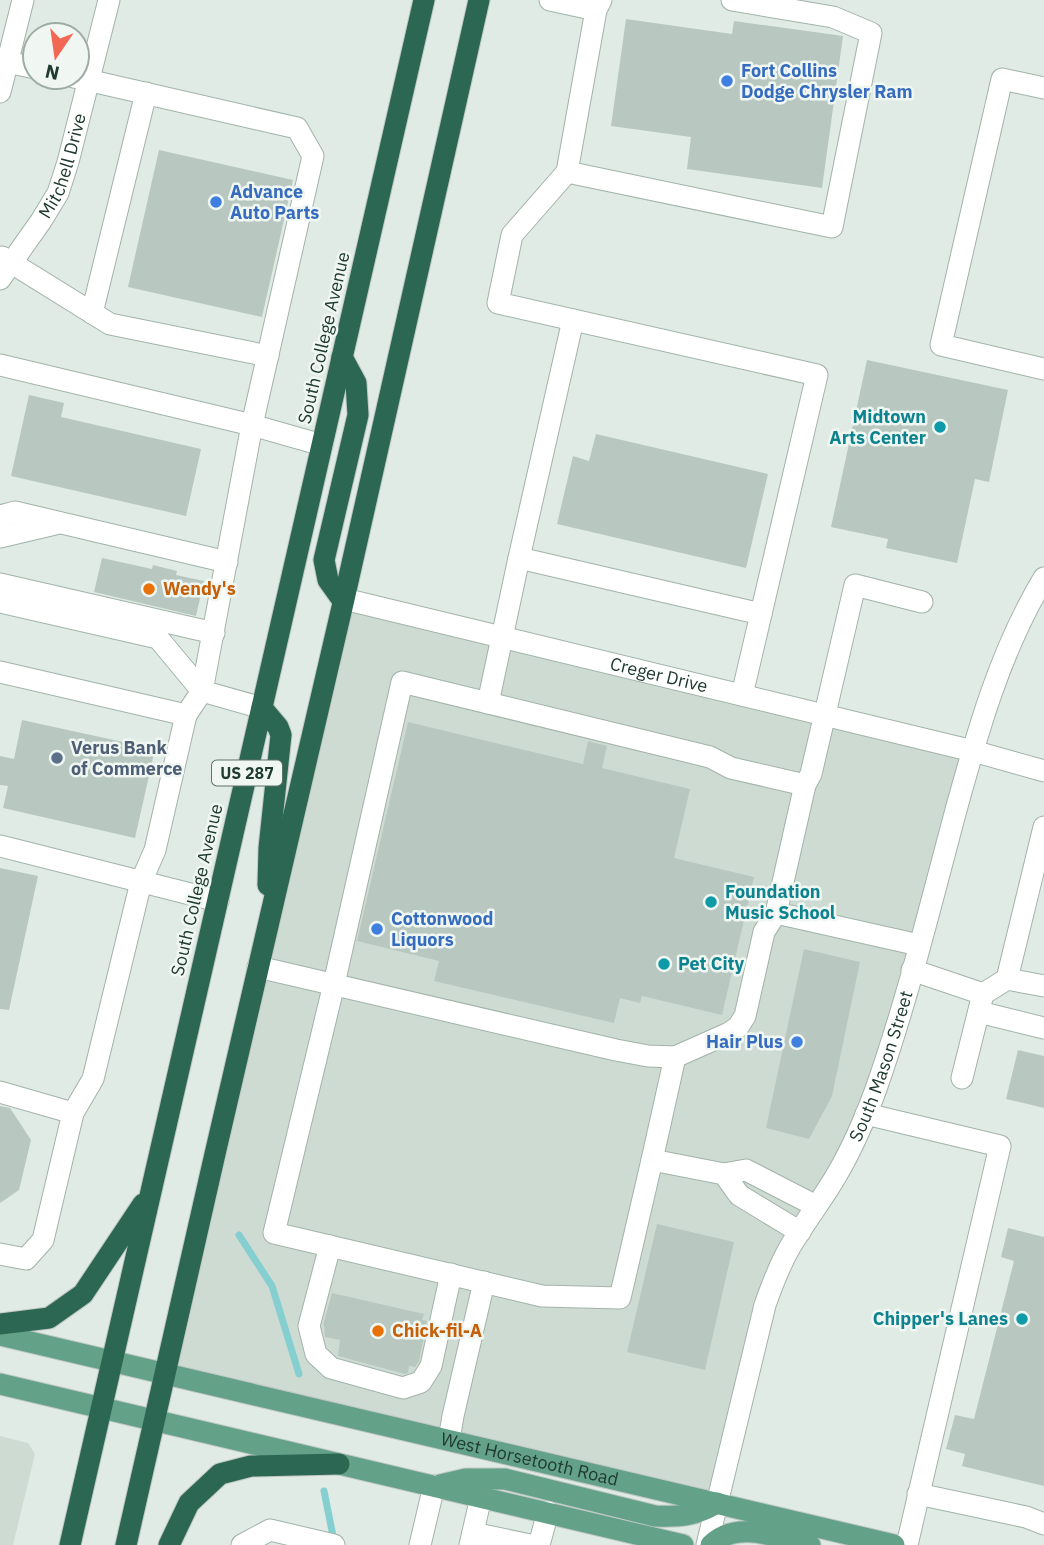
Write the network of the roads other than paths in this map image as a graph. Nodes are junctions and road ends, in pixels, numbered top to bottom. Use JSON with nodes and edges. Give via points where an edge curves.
{"nodes":[{"id":1,"x":23,"y":0,"type":"edge"},
{"id":2,"x":109,"y":0,"type":"edge"},
{"id":3,"x":424,"y":0,"type":"edge"},
{"id":4,"x":479,"y":0,"type":"edge"},
{"id":5,"x":550,"y":0,"type":"edge"},
{"id":6,"x":732,"y":0,"type":"edge"},
{"id":7,"x":599,"y":5,"type":"edge"},
{"id":8,"x":91,"y":53,"type":"edge"},
{"id":9,"x":7,"y":62,"type":"junction"},
{"id":10,"x":21,"y":65,"type":"edge"},
{"id":11,"x":91,"y":81,"type":"edge"},
{"id":12,"x":1044,"y":88,"type":"edge"},
{"id":13,"x":80,"y":91,"type":"edge"},
{"id":14,"x":0,"y":92,"type":"edge"},
{"id":15,"x":146,"y":93,"type":"junction"},
{"id":16,"x":568,"y":172,"type":"junction"},
{"id":17,"x":4,"y":266,"type":"edge"},
{"id":18,"x":92,"y":313,"type":"junction"},
{"id":19,"x":573,"y":320,"type":"junction"},
{"id":20,"x":268,"y":356,"type":"junction"},
{"id":21,"x":342,"y":357,"type":"junction"},
{"id":22,"x":0,"y":365,"type":"edge"},
{"id":23,"x":1044,"y":369,"type":"edge"},
{"id":24,"x":253,"y":425,"type":"junction"},
{"id":25,"x":322,"y":445,"type":"junction"},
{"id":26,"x":0,"y":516,"type":"edge"},
{"id":27,"x":60,"y":522,"type":"junction"},
{"id":28,"x":0,"y":537,"type":"edge"},
{"id":29,"x":519,"y":558,"type":"junction"},
{"id":30,"x":227,"y":562,"type":"junction"},
{"id":31,"x":1044,"y":578,"type":"edge"},
{"id":32,"x":0,"y":584,"type":"edge"},
{"id":33,"x":344,"y":600,"type":"junction"},
{"id":34,"x":922,"y":601,"type":"dead end"},
{"id":35,"x":0,"y":603,"type":"edge"},
{"id":36,"x":761,"y":614,"type":"junction"},
{"id":37,"x":214,"y":633,"type":"junction"},
{"id":38,"x":503,"y":637,"type":"junction"},
{"id":39,"x":0,"y":672,"type":"edge"},
{"id":40,"x":202,"y":691,"type":"junction"},
{"id":41,"x":742,"y":695,"type":"junction"},
{"id":42,"x":488,"y":702,"type":"junction"},
{"id":43,"x":262,"y":708,"type":"junction"},
{"id":44,"x":186,"y":715,"type":"junction"},
{"id":45,"x":825,"y":716,"type":"junction"},
{"id":46,"x":973,"y":751,"type":"junction"},
{"id":47,"x":1044,"y":771,"type":"edge"},
{"id":48,"x":805,"y":785,"type":"junction"},
{"id":49,"x":1044,"y":827,"type":"edge"},
{"id":50,"x":0,"y":846,"type":"edge"},
{"id":51,"x":141,"y":882,"type":"junction"},
{"id":52,"x":218,"y":901,"type":"junction"},
{"id":53,"x":272,"y":908,"type":"junction"},
{"id":54,"x":776,"y":913,"type":"junction"},
{"id":55,"x":919,"y":945,"type":"junction"},
{"id":56,"x":258,"y":967,"type":"junction"},
{"id":57,"x":912,"y":970,"type":"junction"},
{"id":58,"x":1007,"y":979,"type":"junction"},
{"id":59,"x":334,"y":984,"type":"junction"},
{"id":60,"x":1044,"y":986,"type":"edge"},
{"id":61,"x":981,"y":1003,"type":"junction"},
{"id":62,"x":1044,"y":1028,"type":"edge"},
{"id":63,"x":675,"y":1057,"type":"junction"},
{"id":64,"x":962,"y":1078,"type":"dead end"},
{"id":65,"x":0,"y":1092,"type":"edge"},
{"id":66,"x":73,"y":1113,"type":"junction"},
{"id":67,"x":866,"y":1114,"type":"junction"},
{"id":68,"x":652,"y":1160,"type":"junction"},
{"id":69,"x":724,"y":1174,"type":"junction"},
{"id":70,"x":150,"y":1193,"type":"junction"},
{"id":71,"x":816,"y":1206,"type":"junction"},
{"id":72,"x":800,"y":1232,"type":"junction"},
{"id":73,"x":330,"y":1246,"type":"junction"},
{"id":74,"x":0,"y":1254,"type":"edge"},
{"id":75,"x":451,"y":1274,"type":"junction"},
{"id":76,"x":484,"y":1282,"type":"junction"},
{"id":77,"x":0,"y":1324,"type":"edge"},
{"id":78,"x":0,"y":1335,"type":"edge"},
{"id":79,"x":112,"y":1361,"type":"junction"},
{"id":80,"x":166,"y":1374,"type":"junction"},
{"id":81,"x":0,"y":1384,"type":"edge"},
{"id":82,"x":101,"y":1408,"type":"junction"},
{"id":83,"x":155,"y":1420,"type":"junction"},
{"id":84,"x":449,"y":1440,"type":"junction"},
{"id":85,"x":339,"y":1464,"type":"junction"},
{"id":86,"x":434,"y":1486,"type":"junction"},
{"id":87,"x":918,"y":1494,"type":"junction"},
{"id":88,"x":481,"y":1497,"type":"junction"},
{"id":89,"x":717,"y":1503,"type":"junction"},
{"id":90,"x":548,"y":1512,"type":"junction"},
{"id":91,"x":1044,"y":1524,"type":"edge"},
{"id":92,"x":471,"y":1539,"type":"edge"},
{"id":93,"x":325,"y":1543,"type":"edge"},
{"id":94,"x":70,"y":1545,"type":"edge"},
{"id":95,"x":126,"y":1545,"type":"edge"},
{"id":96,"x":169,"y":1545,"type":"edge"},
{"id":97,"x":242,"y":1545,"type":"edge"},
{"id":98,"x":420,"y":1545,"type":"edge"},
{"id":99,"x":530,"y":1545,"type":"edge"},
{"id":100,"x":539,"y":1545,"type":"edge"},
{"id":101,"x":683,"y":1545,"type":"edge"},
{"id":102,"x":709,"y":1545,"type":"edge"},
{"id":103,"x":810,"y":1545,"type":"edge"},
{"id":104,"x":894,"y":1545,"type":"edge"},
{"id":105,"x":907,"y":1545,"type":"edge"}],
"edges":[{"from":1,"to":9,"type":"street"},
{"from":2,"to":8,"type":"street","name":"Mitchell Drive"},
{"from":3,"to":21,"type":"highway","name":"South College Avenue","number":"US 287"},
{"from":4,"to":33,"type":"highway","number":"US 287"},
{"from":5,"to":7,"type":"street"},
{"from":6,"to":16,"type":"street","via":[[833,17],[871,33],[832,226]]},
{"from":7,"to":16,"type":"street"},
{"from":9,"to":10,"type":"street"},
{"from":9,"to":14,"type":"street"},
{"from":11,"to":15,"type":"street"},
{"from":12,"to":23,"type":"street","via":[[1002,79],[941,345]]},
{"from":13,"to":17,"type":"street","name":"Mitchell Drive","via":[[58,193]]},
{"from":15,"to":18,"type":"street"},
{"from":15,"to":20,"type":"street","via":[[297,128],[313,156]]},
{"from":16,"to":19,"type":"street","via":[[512,235],[498,303]]},
{"from":17,"to":18,"type":"street"},
{"from":18,"to":20,"type":"street","via":[[110,324]]},
{"from":19,"to":29,"type":"street"},
{"from":19,"to":36,"type":"street","via":[[817,375]]},
{"from":20,"to":24,"type":"street"},
{"from":21,"to":25,"type":"highway","name":"South College Avenue","number":"US 287"},
{"from":21,"to":33,"type":"highway","via":[[356,383],[358,415],[324,560],[328,580]]},
{"from":22,"to":24,"type":"street"},
{"from":24,"to":25,"type":"street"},
{"from":24,"to":30,"type":"street"},
{"from":25,"to":43,"type":"highway","name":"South College Avenue","number":"US 287"},
{"from":26,"to":27,"type":"street","via":[[15,512]]},
{"from":27,"to":28,"type":"street"},
{"from":27,"to":30,"type":"street"},
{"from":29,"to":36,"type":"street"},
{"from":29,"to":38,"type":"street"},
{"from":30,"to":37,"type":"street"},
{"from":31,"to":46,"type":"street","name":"South Mason Street","via":[[1004,656]]},
{"from":32,"to":37,"type":"street"},
{"from":33,"to":38,"type":"street","name":"Creger Drive"},
{"from":33,"to":53,"type":"highway","number":"US 287"},
{"from":34,"to":45,"type":"street","via":[[855,585]]},
{"from":35,"to":40,"type":"street","via":[[158,638]]},
{"from":36,"to":41,"type":"street"},
{"from":37,"to":40,"type":"street"},
{"from":38,"to":41,"type":"street","name":"Creger Drive"},
{"from":38,"to":42,"type":"street"},
{"from":39,"to":44,"type":"street"},
{"from":40,"to":43,"type":"street"},
{"from":40,"to":44,"type":"street"},
{"from":41,"to":45,"type":"street","name":"Creger Drive"},
{"from":42,"to":48,"type":"street"},
{"from":42,"to":59,"type":"street","via":[[402,682]]},
{"from":43,"to":52,"type":"highway","name":"South College Avenue","number":"US 287"},
{"from":43,"to":53,"type":"highway","via":[[281,735],[269,848]]},
{"from":44,"to":51,"type":"street","via":[[155,850]]},
{"from":45,"to":46,"type":"street","name":"Creger Drive"},
{"from":45,"to":48,"type":"street"},
{"from":46,"to":47,"type":"street","name":"Creger Drive"},
{"from":46,"to":55,"type":"street","name":"South Mason Street"},
{"from":48,"to":54,"type":"street"},
{"from":49,"to":58,"type":"street"},
{"from":50,"to":51,"type":"street"},
{"from":51,"to":52,"type":"street"},
{"from":51,"to":66,"type":"street","via":[[93,1079]]},
{"from":52,"to":70,"type":"highway","name":"South College Avenue","number":"US 287"},
{"from":53,"to":56,"type":"highway","number":"US 287"},
{"from":54,"to":55,"type":"street"},
{"from":54,"to":63,"type":"street","via":[[764,932],[745,1016],[738,1027]]},
{"from":55,"to":57,"type":"street","name":"South Mason Street"},
{"from":56,"to":59,"type":"street"},
{"from":56,"to":80,"type":"highway","number":"US 287"},
{"from":57,"to":61,"type":"street"},
{"from":57,"to":67,"type":"street","name":"South Mason Street"},
{"from":58,"to":60,"type":"street"},
{"from":58,"to":61,"type":"street"},
{"from":59,"to":63,"type":"street","via":[[616,1050]]},
{"from":59,"to":73,"type":"street","via":[[274,1233]]},
{"from":61,"to":62,"type":"street"},
{"from":61,"to":64,"type":"street"},
{"from":63,"to":68,"type":"street"},
{"from":65,"to":66,"type":"street"},
{"from":66,"to":74,"type":"street","via":[[43,1240],[26,1259]]},
{"from":67,"to":71,"type":"street","name":"South Mason Street","via":[[836,1177]]},
{"from":67,"to":87,"type":"street","via":[[1000,1146]]},
{"from":68,"to":69,"type":"street"},
{"from":68,"to":76,"type":"street","via":[[620,1298],[542,1296]]},
{"from":69,"to":71,"type":"street","via":[[746,1170]]},
{"from":69,"to":72,"type":"street","via":[[739,1195]]},
{"from":70,"to":77,"type":"highway","via":[[83,1294],[49,1318]]},
{"from":70,"to":79,"type":"highway","name":"South College Avenue","number":"US 287"},
{"from":71,"to":72,"type":"street","name":"South Mason Street"},
{"from":72,"to":89,"type":"street","name":"South Mason Street","via":[[765,1305]]},
{"from":73,"to":75,"type":"street"},
{"from":73,"to":75,"type":"street","via":[[309,1326],[316,1354],[331,1368],[403,1388],[421,1382],[431,1366]]},
{"from":75,"to":76,"type":"street"},
{"from":76,"to":84,"type":"street"},
{"from":78,"to":79,"type":"main road","name":"West Horsetooth Road"},
{"from":79,"to":80,"type":"main road","name":"West Horsetooth Road"},
{"from":79,"to":82,"type":"highway","name":"South College Avenue","number":"US 287"},
{"from":80,"to":83,"type":"highway","number":"US 287"},
{"from":80,"to":84,"type":"main road","name":"West Horsetooth Road"},
{"from":81,"to":82,"type":"main road"},
{"from":82,"to":83,"type":"main road"},
{"from":82,"to":94,"type":"highway","name":"South College Avenue","number":"US 287"},
{"from":83,"to":85,"type":"main road"},
{"from":83,"to":95,"type":"highway","number":"US 287"},
{"from":84,"to":89,"type":"main road","name":"West Horsetooth Road"},
{"from":85,"to":86,"type":"main road"},
{"from":85,"to":96,"type":"highway","via":[[251,1465],[219,1474],[189,1503]]},
{"from":86,"to":88,"type":"main road"},
{"from":86,"to":89,"type":"main road","via":[[466,1479],[505,1479],[670,1517],[693,1514]]},
{"from":86,"to":98,"type":"street"},
{"from":87,"to":91,"type":"street"},
{"from":87,"to":105,"type":"street"},
{"from":88,"to":90,"type":"main road"},
{"from":88,"to":92,"type":"street"},
{"from":89,"to":102,"type":"street","name":"South Mason Street"},
{"from":89,"to":104,"type":"main road","name":"West Horsetooth Road"},
{"from":90,"to":100,"type":"street"},
{"from":90,"to":101,"type":"main road"},
{"from":92,"to":99,"type":"street"},
{"from":93,"to":97,"type":"street","via":[[270,1530]]},
{"from":102,"to":103,"type":"main road","via":[[728,1533],[747,1530]]}]}
